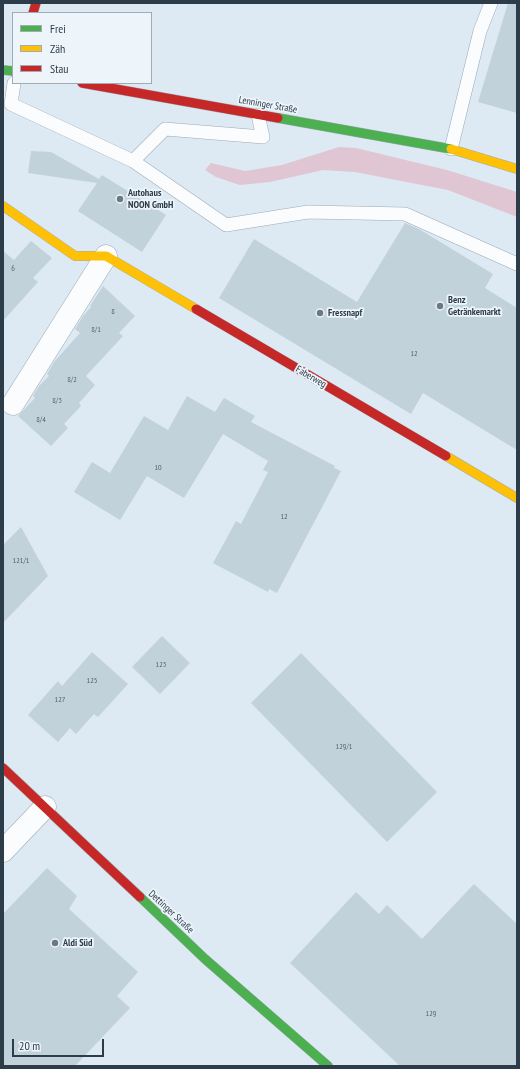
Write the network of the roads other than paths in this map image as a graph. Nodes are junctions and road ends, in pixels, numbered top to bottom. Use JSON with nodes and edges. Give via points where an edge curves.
{"nodes":[{"id":1,"x":492,"y":3,"type":"edge"},
{"id":2,"x":14,"y":84,"type":"edge"},
{"id":3,"x":88,"y":84,"type":"edge"},
{"id":4,"x":258,"y":114,"type":"junction"},
{"id":5,"x":451,"y":149,"type":"junction"},
{"id":6,"x":132,"y":161,"type":"junction"},
{"id":7,"x":517,"y":169,"type":"edge"},
{"id":8,"x":3,"y":206,"type":"edge"},
{"id":9,"x":106,"y":256,"type":"junction"},
{"id":10,"x":517,"y":264,"type":"edge"},
{"id":11,"x":13,"y":404,"type":"dead end"},
{"id":12,"x":517,"y":498,"type":"edge"},
{"id":13,"x":3,"y":768,"type":"edge"},
{"id":14,"x":44,"y":807,"type":"junction"},
{"id":15,"x":3,"y":852,"type":"edge"},
{"id":16,"x":328,"y":1066,"type":"edge"}],
"edges":[{"from":1,"to":5,"type":"lane","via":[[480,31]]},
{"from":2,"to":6,"type":"lane","via":[[11,104]]},
{"from":3,"to":4,"type":"street","name":"Lenninger Straße"},
{"from":4,"to":5,"type":"street","name":"Lenninger Straße"},
{"from":4,"to":6,"type":"lane","via":[[263,138],[165,129]]},
{"from":5,"to":7,"type":"street","name":"Lenninger Straße"},
{"from":6,"to":10,"type":"lane","via":[[226,225],[308,212],[405,214]]},
{"from":8,"to":9,"type":"street","via":[[75,256]]},
{"from":9,"to":11,"type":"street"},
{"from":9,"to":12,"type":"street","name":"Faberweg"},
{"from":13,"to":14,"type":"street","name":"Dettinger Straße"},
{"from":14,"to":15,"type":"street"},
{"from":14,"to":16,"type":"street","name":"Dettinger Straße","via":[[206,959]]}]}
